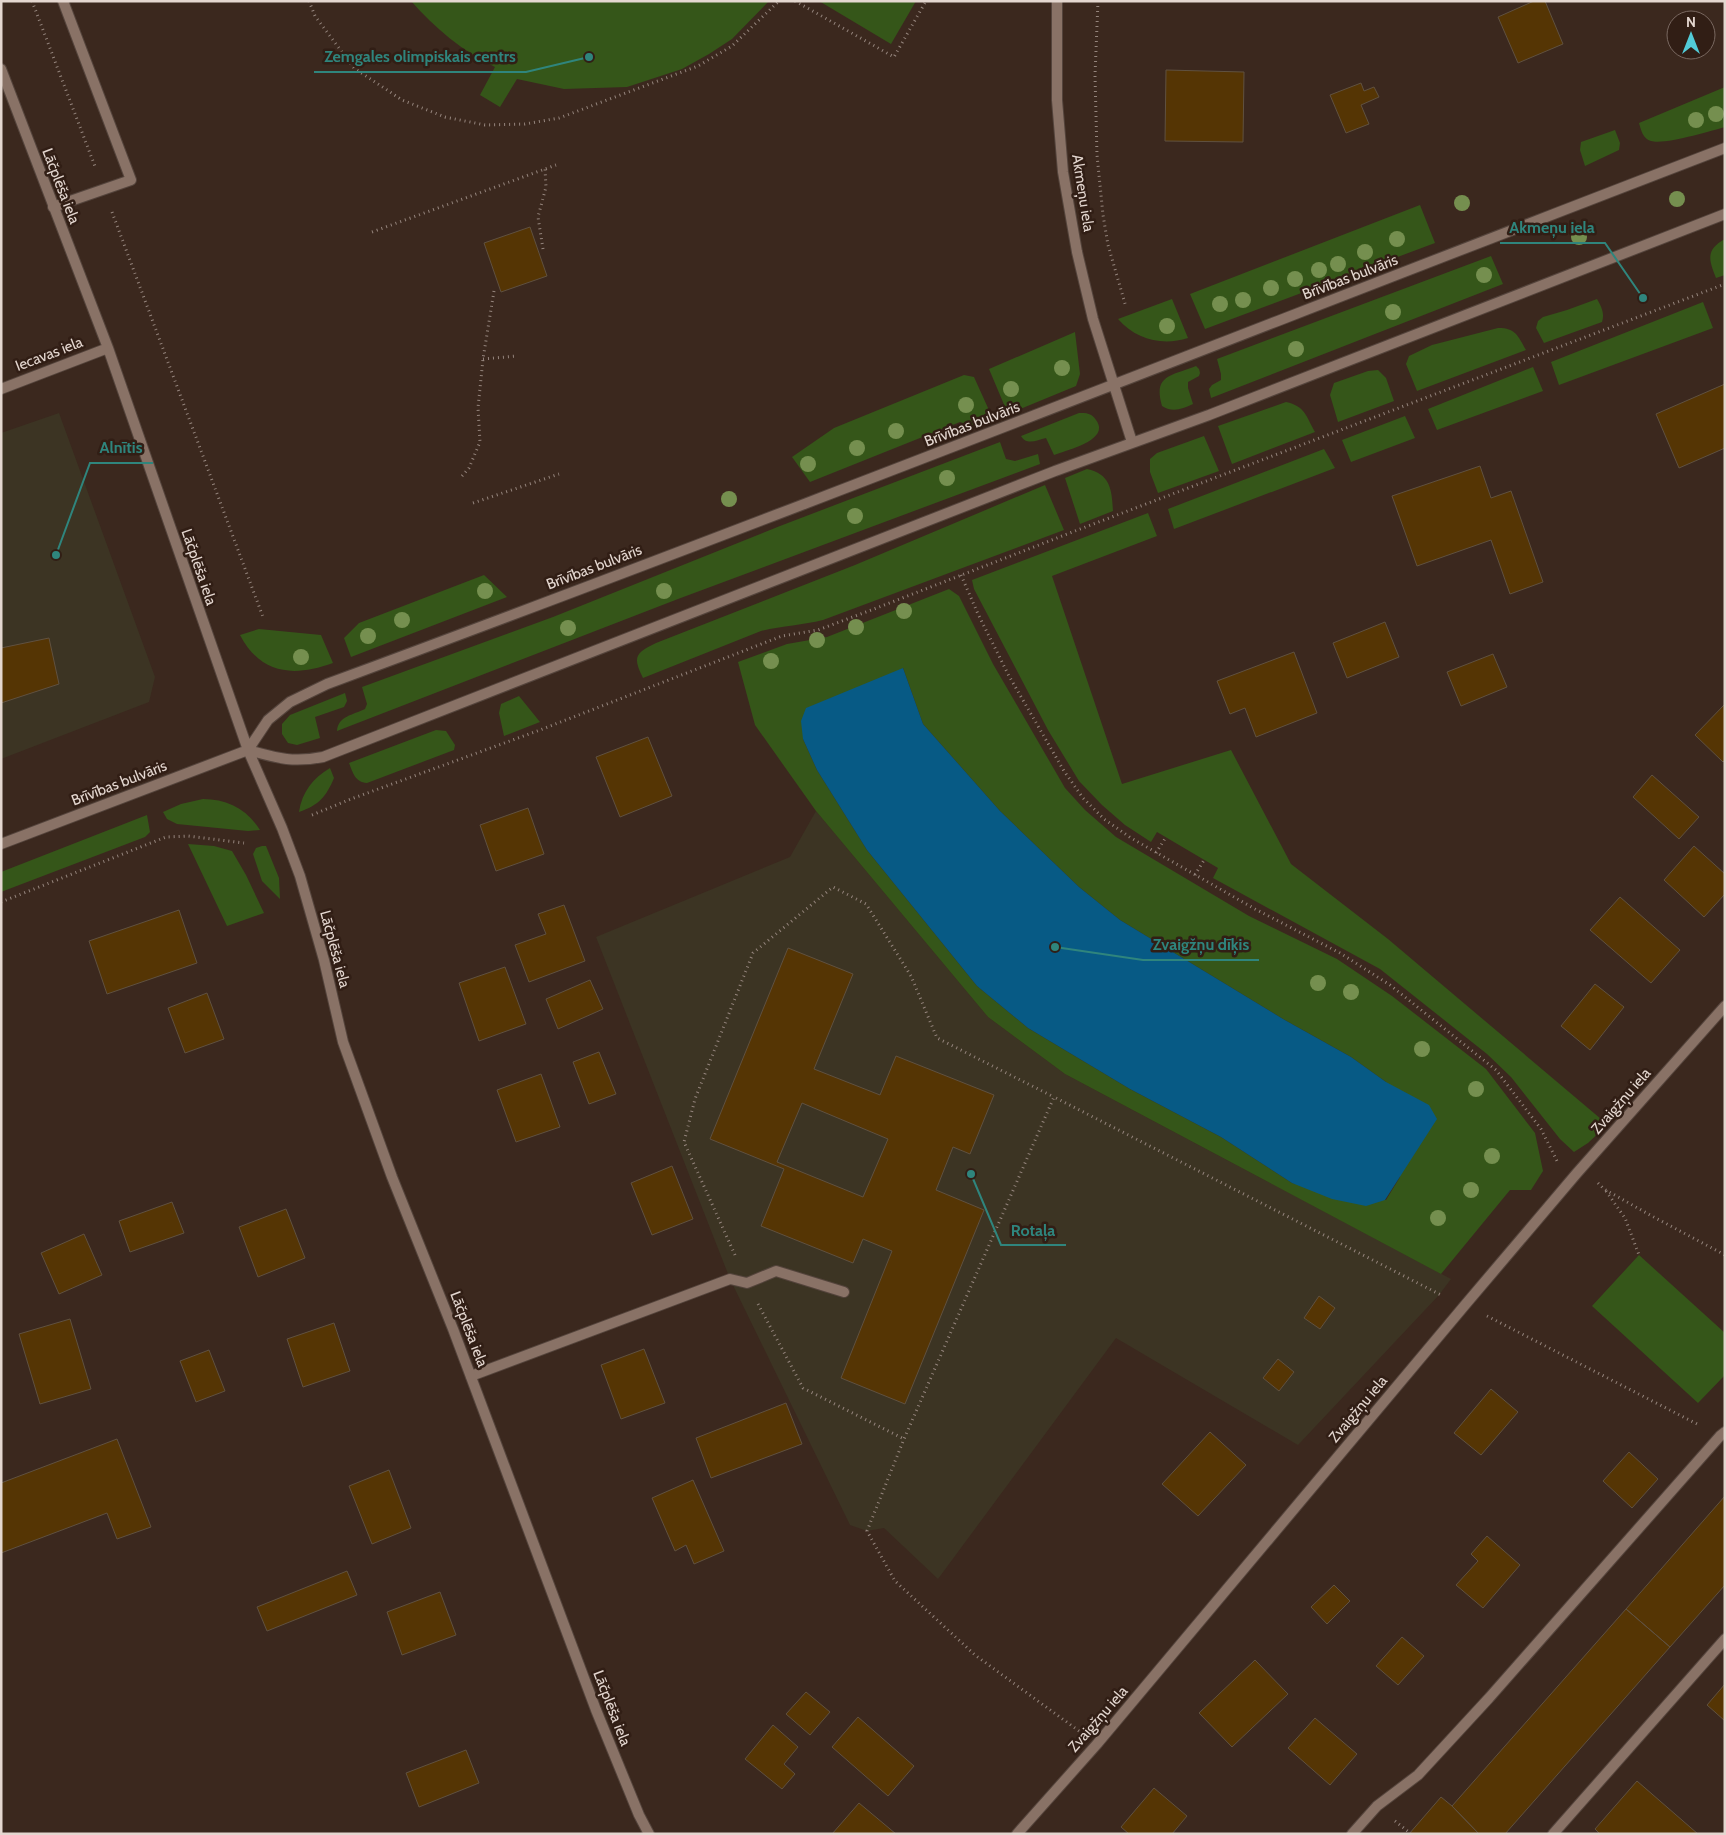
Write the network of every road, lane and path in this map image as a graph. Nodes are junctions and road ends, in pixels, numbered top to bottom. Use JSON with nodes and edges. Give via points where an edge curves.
{"nodes":[{"id":1,"x":32,"y":1,"type":"edge"},
{"id":2,"x":63,"y":1,"type":"edge"},
{"id":3,"x":309,"y":1,"type":"edge"},
{"id":4,"x":779,"y":1,"type":"edge"},
{"id":5,"x":795,"y":1,"type":"edge"},
{"id":6,"x":926,"y":1,"type":"edge"},
{"id":7,"x":1057,"y":1,"type":"edge"},
{"id":8,"x":1098,"y":1,"type":"edge"},
{"id":9,"x":1,"y":69,"type":"edge"},
{"id":10,"x":1725,"y":148,"type":"edge"},
{"id":11,"x":556,"y":165,"type":"dead end"},
{"id":12,"x":545,"y":169,"type":"junction"},
{"id":13,"x":104,"y":190,"type":"junction"},
{"id":14,"x":53,"y":208,"type":"junction"},
{"id":15,"x":1725,"y":214,"type":"edge"},
{"id":16,"x":372,"y":232,"type":"dead end"},
{"id":17,"x":543,"y":249,"type":"dead end"},
{"id":18,"x":1725,"y":284,"type":"edge"},
{"id":19,"x":494,"y":291,"type":"dead end"},
{"id":20,"x":1126,"y":307,"type":"dead end"},
{"id":21,"x":108,"y":348,"type":"junction"},
{"id":22,"x":517,"y":356,"type":"dead end"},
{"id":23,"x":483,"y":359,"type":"junction"},
{"id":24,"x":1113,"y":385,"type":"junction"},
{"id":25,"x":1,"y":389,"type":"edge"},
{"id":26,"x":1132,"y":442,"type":"junction"},
{"id":27,"x":559,"y":474,"type":"dead end"},
{"id":28,"x":462,"y":476,"type":"dead end"},
{"id":29,"x":473,"y":503,"type":"dead end"},
{"id":30,"x":961,"y":575,"type":"junction"},
{"id":31,"x":263,"y":616,"type":"dead end"},
{"id":32,"x":248,"y":750,"type":"junction"},
{"id":33,"x":312,"y":816,"type":"dead end"},
{"id":34,"x":1166,"y":837,"type":"dead end"},
{"id":35,"x":244,"y":843,"type":"dead end"},
{"id":36,"x":1,"y":844,"type":"edge"},
{"id":37,"x":1156,"y":853,"type":"junction"},
{"id":38,"x":1204,"y":860,"type":"dead end"},
{"id":39,"x":1195,"y":875,"type":"junction"},
{"id":40,"x":1,"y":902,"type":"edge"},
{"id":41,"x":1725,"y":1006,"type":"edge"},
{"id":42,"x":1054,"y":1097,"type":"junction"},
{"id":43,"x":1577,"y":1173,"type":"junction"},
{"id":44,"x":1604,"y":1189,"type":"junction"},
{"id":45,"x":1639,"y":1255,"type":"dead end"},
{"id":46,"x":1725,"y":1255,"type":"edge"},
{"id":47,"x":747,"y":1283,"type":"junction"},
{"id":48,"x":844,"y":1292,"type":"dead end"},
{"id":49,"x":1465,"y":1305,"type":"junction"},
{"id":50,"x":471,"y":1376,"type":"junction"},
{"id":51,"x":1722,"y":1434,"type":"edge"},
{"id":52,"x":904,"y":1439,"type":"junction"},
{"id":53,"x":1725,"y":1638,"type":"edge"},
{"id":54,"x":1097,"y":1744,"type":"junction"},
{"id":55,"x":649,"y":1834,"type":"edge"},
{"id":56,"x":1017,"y":1834,"type":"edge"},
{"id":57,"x":1352,"y":1834,"type":"edge"},
{"id":58,"x":1553,"y":1834,"type":"edge"}],
"edges":[{"from":1,"to":13,"type":"path"},
{"from":2,"to":13,"type":"street","via":[[131,180]]},
{"from":3,"to":4,"type":"path","via":[[315,16],[354,68],[402,100],[445,117],[485,125],[525,124],[559,118],[698,66],[732,46]]},
{"from":5,"to":6,"type":"path","via":[[894,57]]},
{"from":7,"to":24,"type":"street","name":"Akmeņu iela","via":[[1057,100],[1063,172],[1077,252]]},
{"from":8,"to":20,"type":"path","via":[[1095,75],[1098,163],[1108,245]]},
{"from":9,"to":14,"type":"street","name":"Lāčplēša iela"},
{"from":10,"to":24,"type":"street","name":"Brīvības bulvāris"},
{"from":11,"to":12,"type":"path"},
{"from":12,"to":16,"type":"path"},
{"from":12,"to":17,"type":"path","via":[[546,187],[538,217]]},
{"from":13,"to":14,"type":"street"},
{"from":13,"to":31,"type":"path"},
{"from":14,"to":21,"type":"street","name":"Lāčplēša iela"},
{"from":15,"to":26,"type":"street"},
{"from":18,"to":30,"type":"path"},
{"from":19,"to":23,"type":"path"},
{"from":21,"to":25,"type":"street","name":"Iecavas iela"},
{"from":21,"to":32,"type":"street","name":"Lāčplēša iela"},
{"from":22,"to":23,"type":"path"},
{"from":23,"to":28,"type":"path","via":[[478,408],[480,442]]},
{"from":24,"to":26,"type":"street","name":"Akmeņu iela"},
{"from":24,"to":32,"type":"street","name":"Brīvības bulvāris","via":[[327,684],[290,702],[268,720]]},
{"from":26,"to":32,"type":"street","via":[[323,757],[282,760]]},
{"from":27,"to":29,"type":"path"},
{"from":30,"to":33,"type":"path","via":[[818,630],[782,636]]},
{"from":30,"to":37,"type":"path","via":[[1009,676],[1064,771],[1083,798],[1104,819]]},
{"from":32,"to":36,"type":"street","name":"Brīvības bulvāris"},
{"from":32,"to":50,"type":"street","name":"Lāčplēša iela","via":[[300,876],[343,1042],[385,1159]]},
{"from":34,"to":37,"type":"path"},
{"from":35,"to":40,"type":"path","via":[[188,836],[166,837]]},
{"from":37,"to":39,"type":"path"},
{"from":38,"to":39,"type":"path"},
{"from":39,"to":43,"type":"path","via":[[1340,953],[1390,985],[1496,1070],[1541,1129],[1558,1162]]},
{"from":41,"to":43,"type":"street","name":"Zvaigžņu iela"},
{"from":42,"to":47,"type":"path","via":[[937,1038],[911,976],[866,904],[833,887],[753,953],[695,1099],[684,1142]]},
{"from":42,"to":49,"type":"path","via":[[1439,1295]]},
{"from":42,"to":52,"type":"path"},
{"from":43,"to":44,"type":"path","via":[[1595,1180]]},
{"from":43,"to":49,"type":"street","name":"Zvaigžņu iela"},
{"from":44,"to":45,"type":"path","via":[[1625,1218]]},
{"from":44,"to":46,"type":"path"},
{"from":47,"to":48,"type":"street","via":[[776,1271]]},
{"from":47,"to":50,"type":"street","via":[[730,1279]]},
{"from":47,"to":52,"type":"path","via":[[803,1388]]},
{"from":49,"to":51,"type":"path"},
{"from":49,"to":54,"type":"street","name":"Zvaigžņu iela"},
{"from":50,"to":55,"type":"street","name":"Lāčplēša iela","via":[[596,1710]]},
{"from":51,"to":57,"type":"street","via":[[1418,1775],[1377,1806]]},
{"from":52,"to":54,"type":"path","via":[[868,1531],[895,1581],[975,1655]]},
{"from":53,"to":58,"type":"street"},
{"from":54,"to":56,"type":"street","name":"Zvaigžņu iela"}]}
